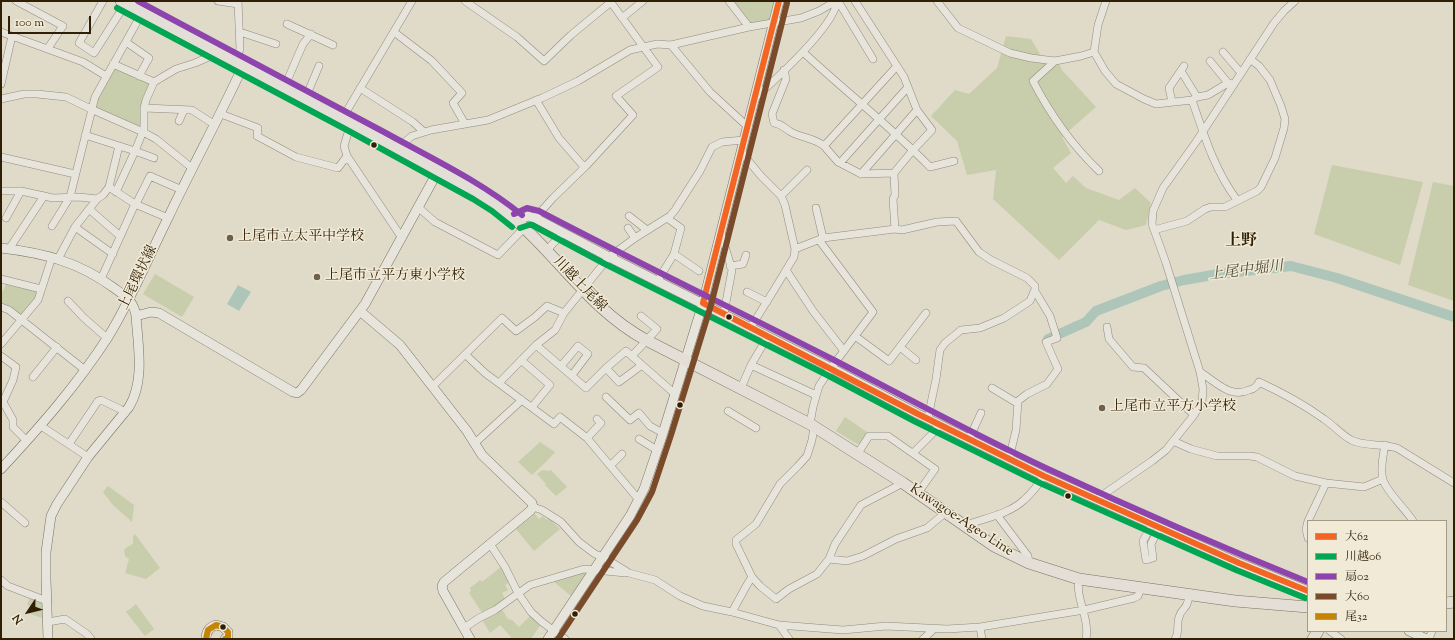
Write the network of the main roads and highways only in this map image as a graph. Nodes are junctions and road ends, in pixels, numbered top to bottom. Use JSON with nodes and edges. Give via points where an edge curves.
{"nodes":[{"id":1,"x":123,"y":2,"type":"edge"},
{"id":2,"x":646,"y":340,"type":"joint"},
{"id":3,"x":1307,"y":607,"type":"edge"}],
"edges":[{"from":1,"to":2,"type":"main road","name":"川越上尾線","via":[[484,196],[521,225],[613,319]]},
{"from":2,"to":3,"type":"main road","name":"Kawagoe-Ageo Line","via":[[812,426],[858,453],[994,546],[1029,563],[1079,579],[1235,601]]}]}
